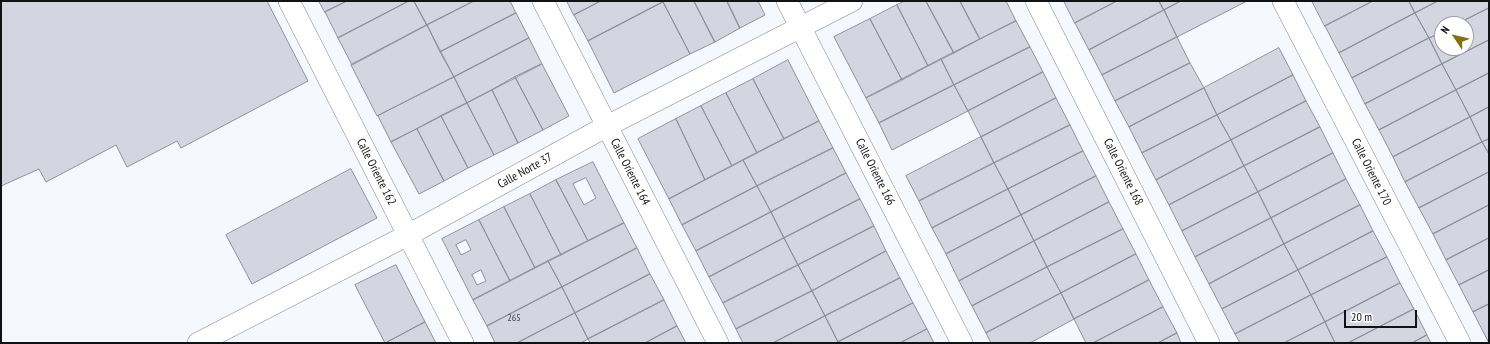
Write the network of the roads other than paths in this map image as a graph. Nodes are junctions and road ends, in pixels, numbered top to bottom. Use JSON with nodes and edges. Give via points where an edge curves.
{"nodes":[{"id":1,"x":289,"y":1,"type":"edge"},
{"id":2,"x":543,"y":1,"type":"edge"},
{"id":3,"x":788,"y":1,"type":"edge"},
{"id":4,"x":852,"y":1,"type":"edge"},
{"id":5,"x":1036,"y":1,"type":"edge"},
{"id":6,"x":1283,"y":1,"type":"edge"},
{"id":7,"x":801,"y":28,"type":"junction"},
{"id":8,"x":607,"y":126,"type":"junction"},
{"id":9,"x":408,"y":235,"type":"junction"},
{"id":10,"x":198,"y":343,"type":"edge"},
{"id":11,"x":463,"y":343,"type":"edge"},
{"id":12,"x":718,"y":343,"type":"edge"},
{"id":13,"x":962,"y":343,"type":"edge"},
{"id":14,"x":1209,"y":343,"type":"edge"},
{"id":15,"x":1460,"y":343,"type":"edge"}],
"edges":[{"from":1,"to":9,"type":"street","name":"Calle Oriente 162"},
{"from":2,"to":8,"type":"street","name":"Calle Oriente 164"},
{"from":3,"to":7,"type":"street","name":"Calle Oriente 166"},
{"from":4,"to":7,"type":"street","name":"Calle Norte 37"},
{"from":5,"to":14,"type":"street","name":"Calle Oriente 168"},
{"from":6,"to":15,"type":"street","name":"Calle Oriente 170"},
{"from":7,"to":8,"type":"street","name":"Calle Norte 37"},
{"from":7,"to":13,"type":"street","name":"Calle Oriente 166"},
{"from":8,"to":9,"type":"street","name":"Calle Norte 37"},
{"from":8,"to":12,"type":"street","name":"Calle Oriente 164"},
{"from":9,"to":10,"type":"street","name":"Calle Norte 37"},
{"from":9,"to":11,"type":"street","name":"Calle Oriente 162"}]}
